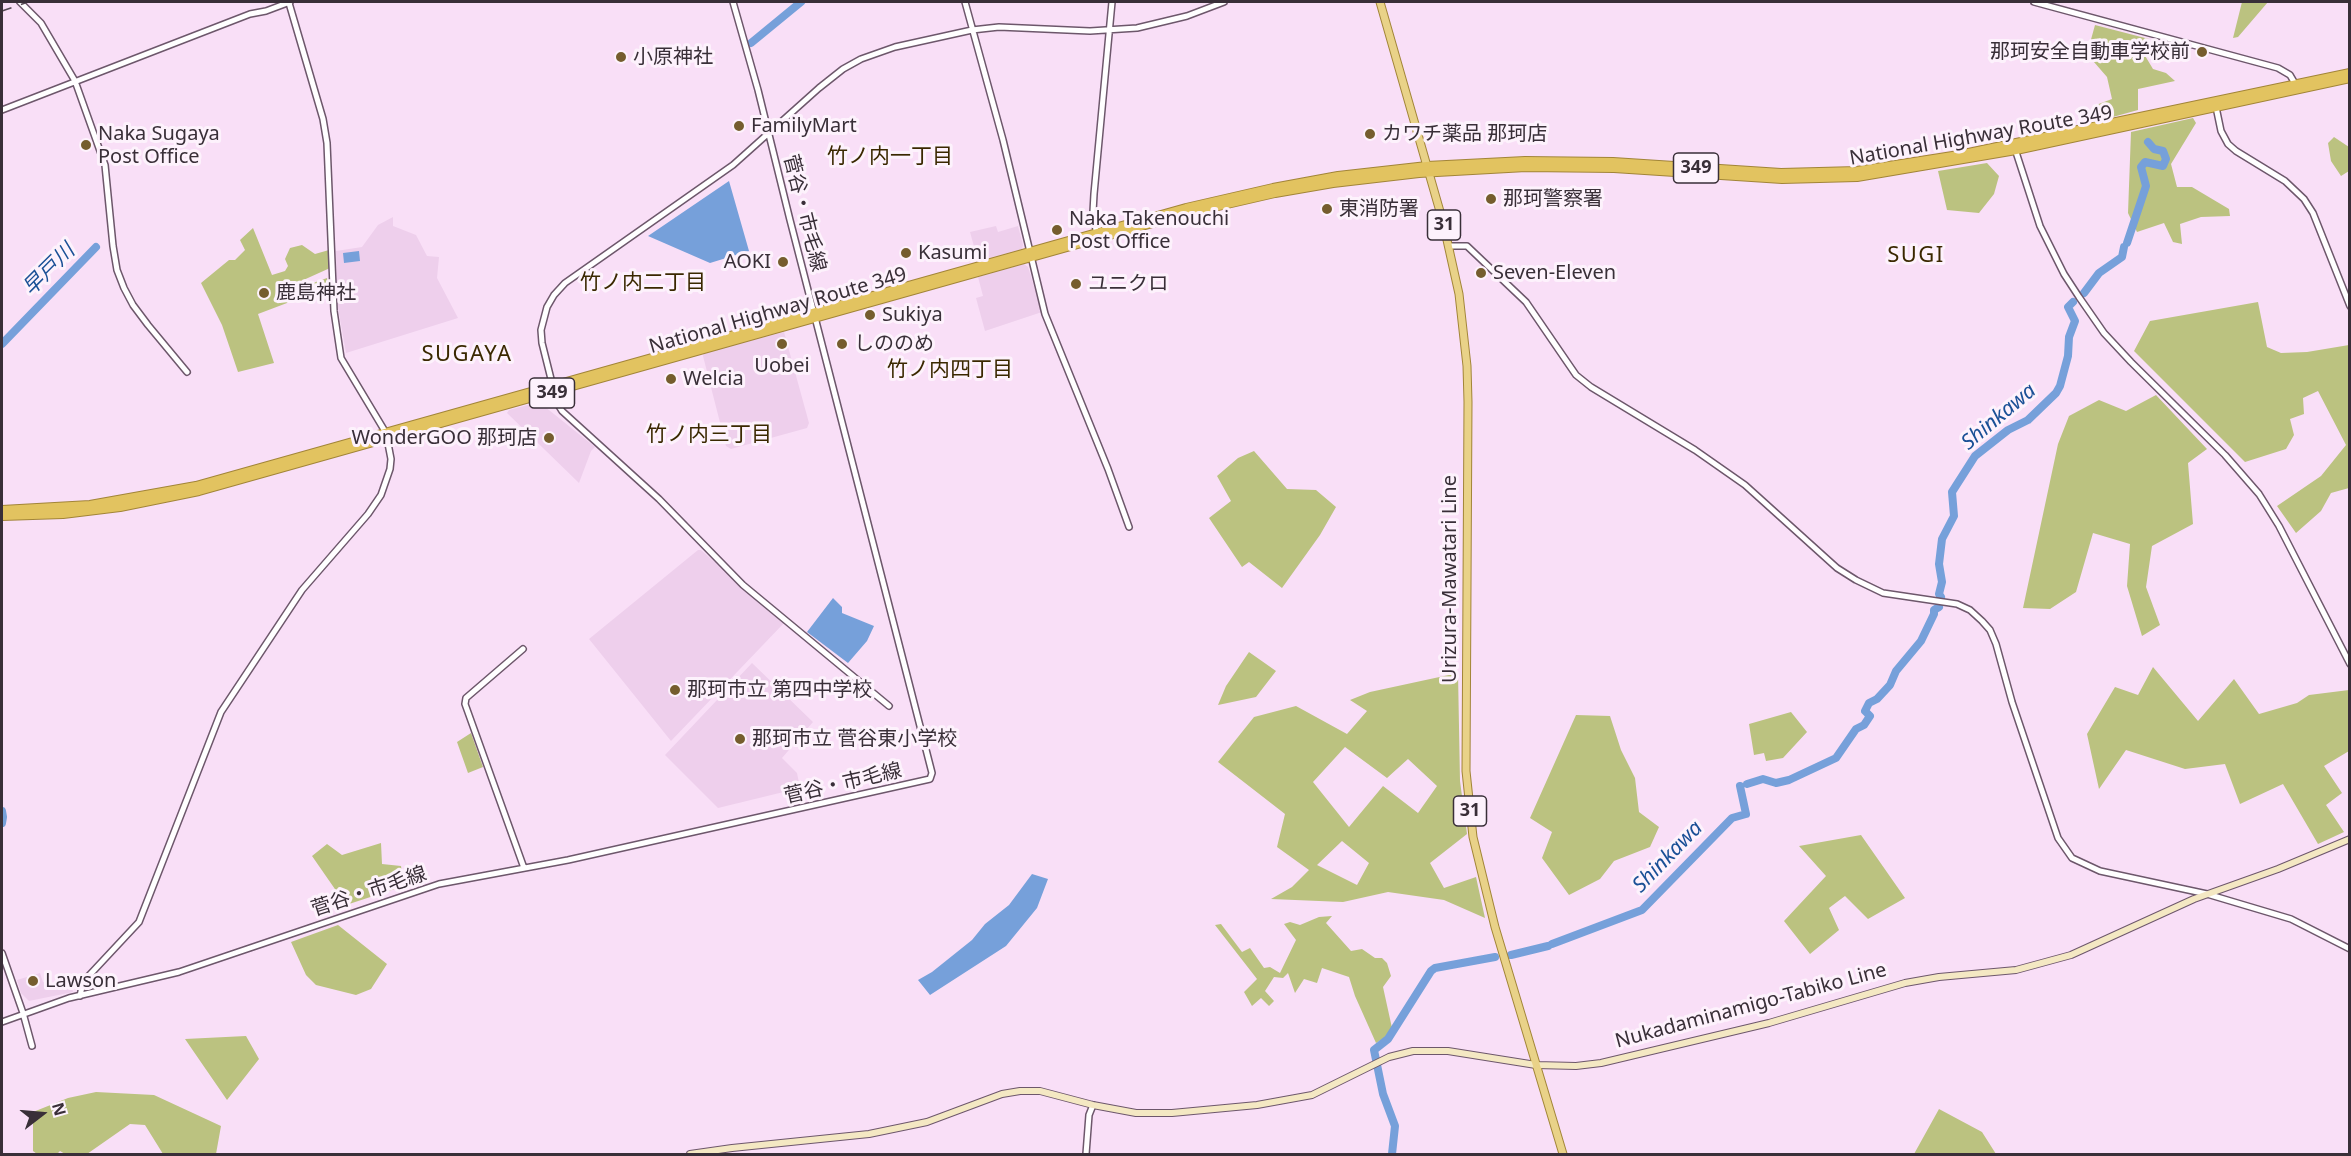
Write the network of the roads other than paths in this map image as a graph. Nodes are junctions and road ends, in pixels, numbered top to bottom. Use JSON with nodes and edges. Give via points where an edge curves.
{"nodes":[{"id":1,"x":20,"y":2,"type":"edge"},
{"id":2,"x":290,"y":2,"type":"edge"},
{"id":3,"x":733,"y":2,"type":"edge"},
{"id":4,"x":965,"y":2,"type":"edge"},
{"id":5,"x":1113,"y":2,"type":"edge"},
{"id":6,"x":1224,"y":2,"type":"edge"},
{"id":7,"x":1380,"y":2,"type":"edge"},
{"id":8,"x":2034,"y":2,"type":"edge"},
{"id":9,"x":972,"y":30,"type":"junction"},
{"id":10,"x":1111,"y":31,"type":"junction"},
{"id":11,"x":2349,"y":73,"type":"edge"},
{"id":12,"x":2349,"y":78,"type":"edge"},
{"id":13,"x":75,"y":81,"type":"junction"},
{"id":14,"x":2297,"y":87,"type":"junction"},
{"id":15,"x":2216,"y":107,"type":"junction"},
{"id":16,"x":2,"y":110,"type":"edge"},
{"id":17,"x":768,"y":132,"type":"junction"},
{"id":18,"x":2015,"y":147,"type":"junction"},
{"id":19,"x":1428,"y":169,"type":"junction"},
{"id":20,"x":1097,"y":236,"type":"junction"},
{"id":21,"x":1449,"y":246,"type":"junction"},
{"id":22,"x":1029,"y":254,"type":"junction"},
{"id":23,"x":2349,"y":306,"type":"edge"},
{"id":24,"x":815,"y":316,"type":"junction"},
{"id":25,"x":187,"y":372,"type":"dead end"},
{"id":26,"x":554,"y":388,"type":"junction"},
{"id":27,"x":387,"y":436,"type":"junction"},
{"id":28,"x":2,"y":510,"type":"edge"},
{"id":29,"x":2,"y":516,"type":"edge"},
{"id":30,"x":1129,"y":527,"type":"dead end"},
{"id":31,"x":523,"y":649,"type":"dead end"},
{"id":32,"x":2349,"y":664,"type":"edge"},
{"id":33,"x":889,"y":706,"type":"dead end"},
{"id":34,"x":2349,"y":839,"type":"edge"},
{"id":35,"x":524,"y":868,"type":"junction"},
{"id":36,"x":2207,"y":894,"type":"junction"},
{"id":37,"x":2349,"y":949,"type":"edge"},
{"id":38,"x":2,"y":953,"type":"edge"},
{"id":39,"x":80,"y":996,"type":"junction"},
{"id":40,"x":23,"y":1013,"type":"junction"},
{"id":41,"x":2,"y":1022,"type":"edge"},
{"id":42,"x":32,"y":1046,"type":"dead end"},
{"id":43,"x":1536,"y":1065,"type":"junction"},
{"id":44,"x":1093,"y":1105,"type":"junction"},
{"id":45,"x":690,"y":1155,"type":"edge"},
{"id":46,"x":1086,"y":1155,"type":"edge"},
{"id":47,"x":1563,"y":1155,"type":"edge"}],
"edges":[{"from":1,"to":13,"type":"street","via":[[41,23]]},
{"from":2,"to":13,"type":"street"},
{"from":2,"to":27,"type":"street","via":[[327,143],[334,306],[341,358]]},
{"from":3,"to":17,"type":"street","name":"菅谷・市毛線"},
{"from":4,"to":9,"type":"street"},
{"from":5,"to":10,"type":"street"},
{"from":6,"to":10,"type":"street","via":[[1166,21]]},
{"from":7,"to":19,"type":"main road","name":"Urizura-Mawatari Line","number":"31"},
{"from":8,"to":14,"type":"street","via":[[2278,68],[2290,75]]},
{"from":9,"to":10,"type":"street","via":[[999,27]]},
{"from":9,"to":17,"type":"street","via":[[895,47],[861,59],[827,81]]},
{"from":9,"to":22,"type":"street"},
{"from":10,"to":20,"type":"street","via":[[1094,194]]},
{"from":11,"to":14,"type":"highway","name":"National Highway Route 349","number":"349"},
{"from":12,"to":14,"type":"highway","name":"National Highway Route 349","number":"349"},
{"from":13,"to":16,"type":"street"},
{"from":13,"to":25,"type":"street","via":[[105,165],[117,270],[133,304]]},
{"from":14,"to":15,"type":"highway","name":"National Highway Route 349","number":"349"},
{"from":14,"to":18,"type":"highway","name":"National Highway Route 349","number":"349"},
{"from":15,"to":18,"type":"highway","name":"National Highway Route 349","number":"349"},
{"from":15,"to":23,"type":"street","via":[[2228,144],[2304,199]]},
{"from":17,"to":24,"type":"street","name":"菅谷・市毛線"},
{"from":17,"to":26,"type":"street","via":[[733,165],[554,295],[541,330]]},
{"from":18,"to":19,"type":"highway","name":"National Highway Route 349","number":"349","via":[[1878,169],[1820,174],[1566,161]]},
{"from":18,"to":32,"type":"street","via":[[2040,226],[2064,274],[2104,333],[2259,494],[2280,526]]},
{"from":19,"to":20,"type":"highway","name":"National Highway Route 349","number":"349","via":[[1275,193]]},
{"from":19,"to":21,"type":"main road","name":"Urizura-Mawatari Line","number":"31"},
{"from":20,"to":22,"type":"highway","name":"National Highway Route 349","number":"349"},
{"from":21,"to":36,"type":"street","via":[[1467,246],[1526,302],[1575,375],[1745,485],[1837,568],[1883,593],[1957,604],[1970,610],[1990,630],[1996,644],[2058,838],[2072,858],[2100,871]]},
{"from":21,"to":43,"type":"main road","name":"Urizura-Mawatari Line","number":"31","via":[[1467,366],[1466,771],[1470,815],[1478,862]]},
{"from":22,"to":24,"type":"highway","name":"National Highway Route 349","number":"349"},
{"from":22,"to":30,"type":"street","via":[[1045,314]]},
{"from":24,"to":26,"type":"highway","name":"National Highway Route 349","number":"349"},
{"from":24,"to":35,"type":"street","name":"菅谷・市毛線","via":[[932,773],[930,779]]},
{"from":26,"to":27,"type":"highway","name":"National Highway Route 349","number":"349"},
{"from":26,"to":33,"type":"street","via":[[562,411],[652,493],[742,585]]},
{"from":27,"to":28,"type":"highway","name":"National Highway Route 349","number":"349","via":[[163,493],[90,505]]},
{"from":27,"to":29,"type":"highway","name":"National Highway Route 349","number":"349","via":[[164,499],[63,514]]},
{"from":27,"to":39,"type":"street","via":[[391,459],[381,495],[302,590],[221,712],[139,922],[83,982]]},
{"from":31,"to":35,"type":"street","via":[[465,704]]},
{"from":34,"to":36,"type":"main road","name":"Nukadaminamigo-Tabiko Line"},
{"from":35,"to":39,"type":"street","name":"菅谷・市毛線","via":[[439,884],[178,972]]},
{"from":36,"to":37,"type":"street","via":[[2291,919]]},
{"from":36,"to":43,"type":"main road","name":"Nukadaminamigo-Tabiko Line","via":[[2090,948],[2037,964],[1905,982],[1759,1026],[1601,1063]]},
{"from":38,"to":40,"type":"street"},
{"from":39,"to":40,"type":"street","name":"菅谷・市毛線"},
{"from":40,"to":41,"type":"street","name":"菅谷・市毛線"},
{"from":40,"to":42,"type":"street"},
{"from":43,"to":44,"type":"main road","name":"Nukadaminamigo-Tabiko Line","via":[[1413,1051],[1377,1063],[1312,1095],[1257,1105],[1172,1113],[1136,1113]]},
{"from":43,"to":47,"type":"main road","name":"Urizura-Mawatari Line","number":"31"},
{"from":44,"to":45,"type":"main road","name":"Nukadaminamigo-Tabiko Line","via":[[1040,1091],[1020,1091],[927,1122],[871,1133]]},
{"from":44,"to":46,"type":"street"}]}
